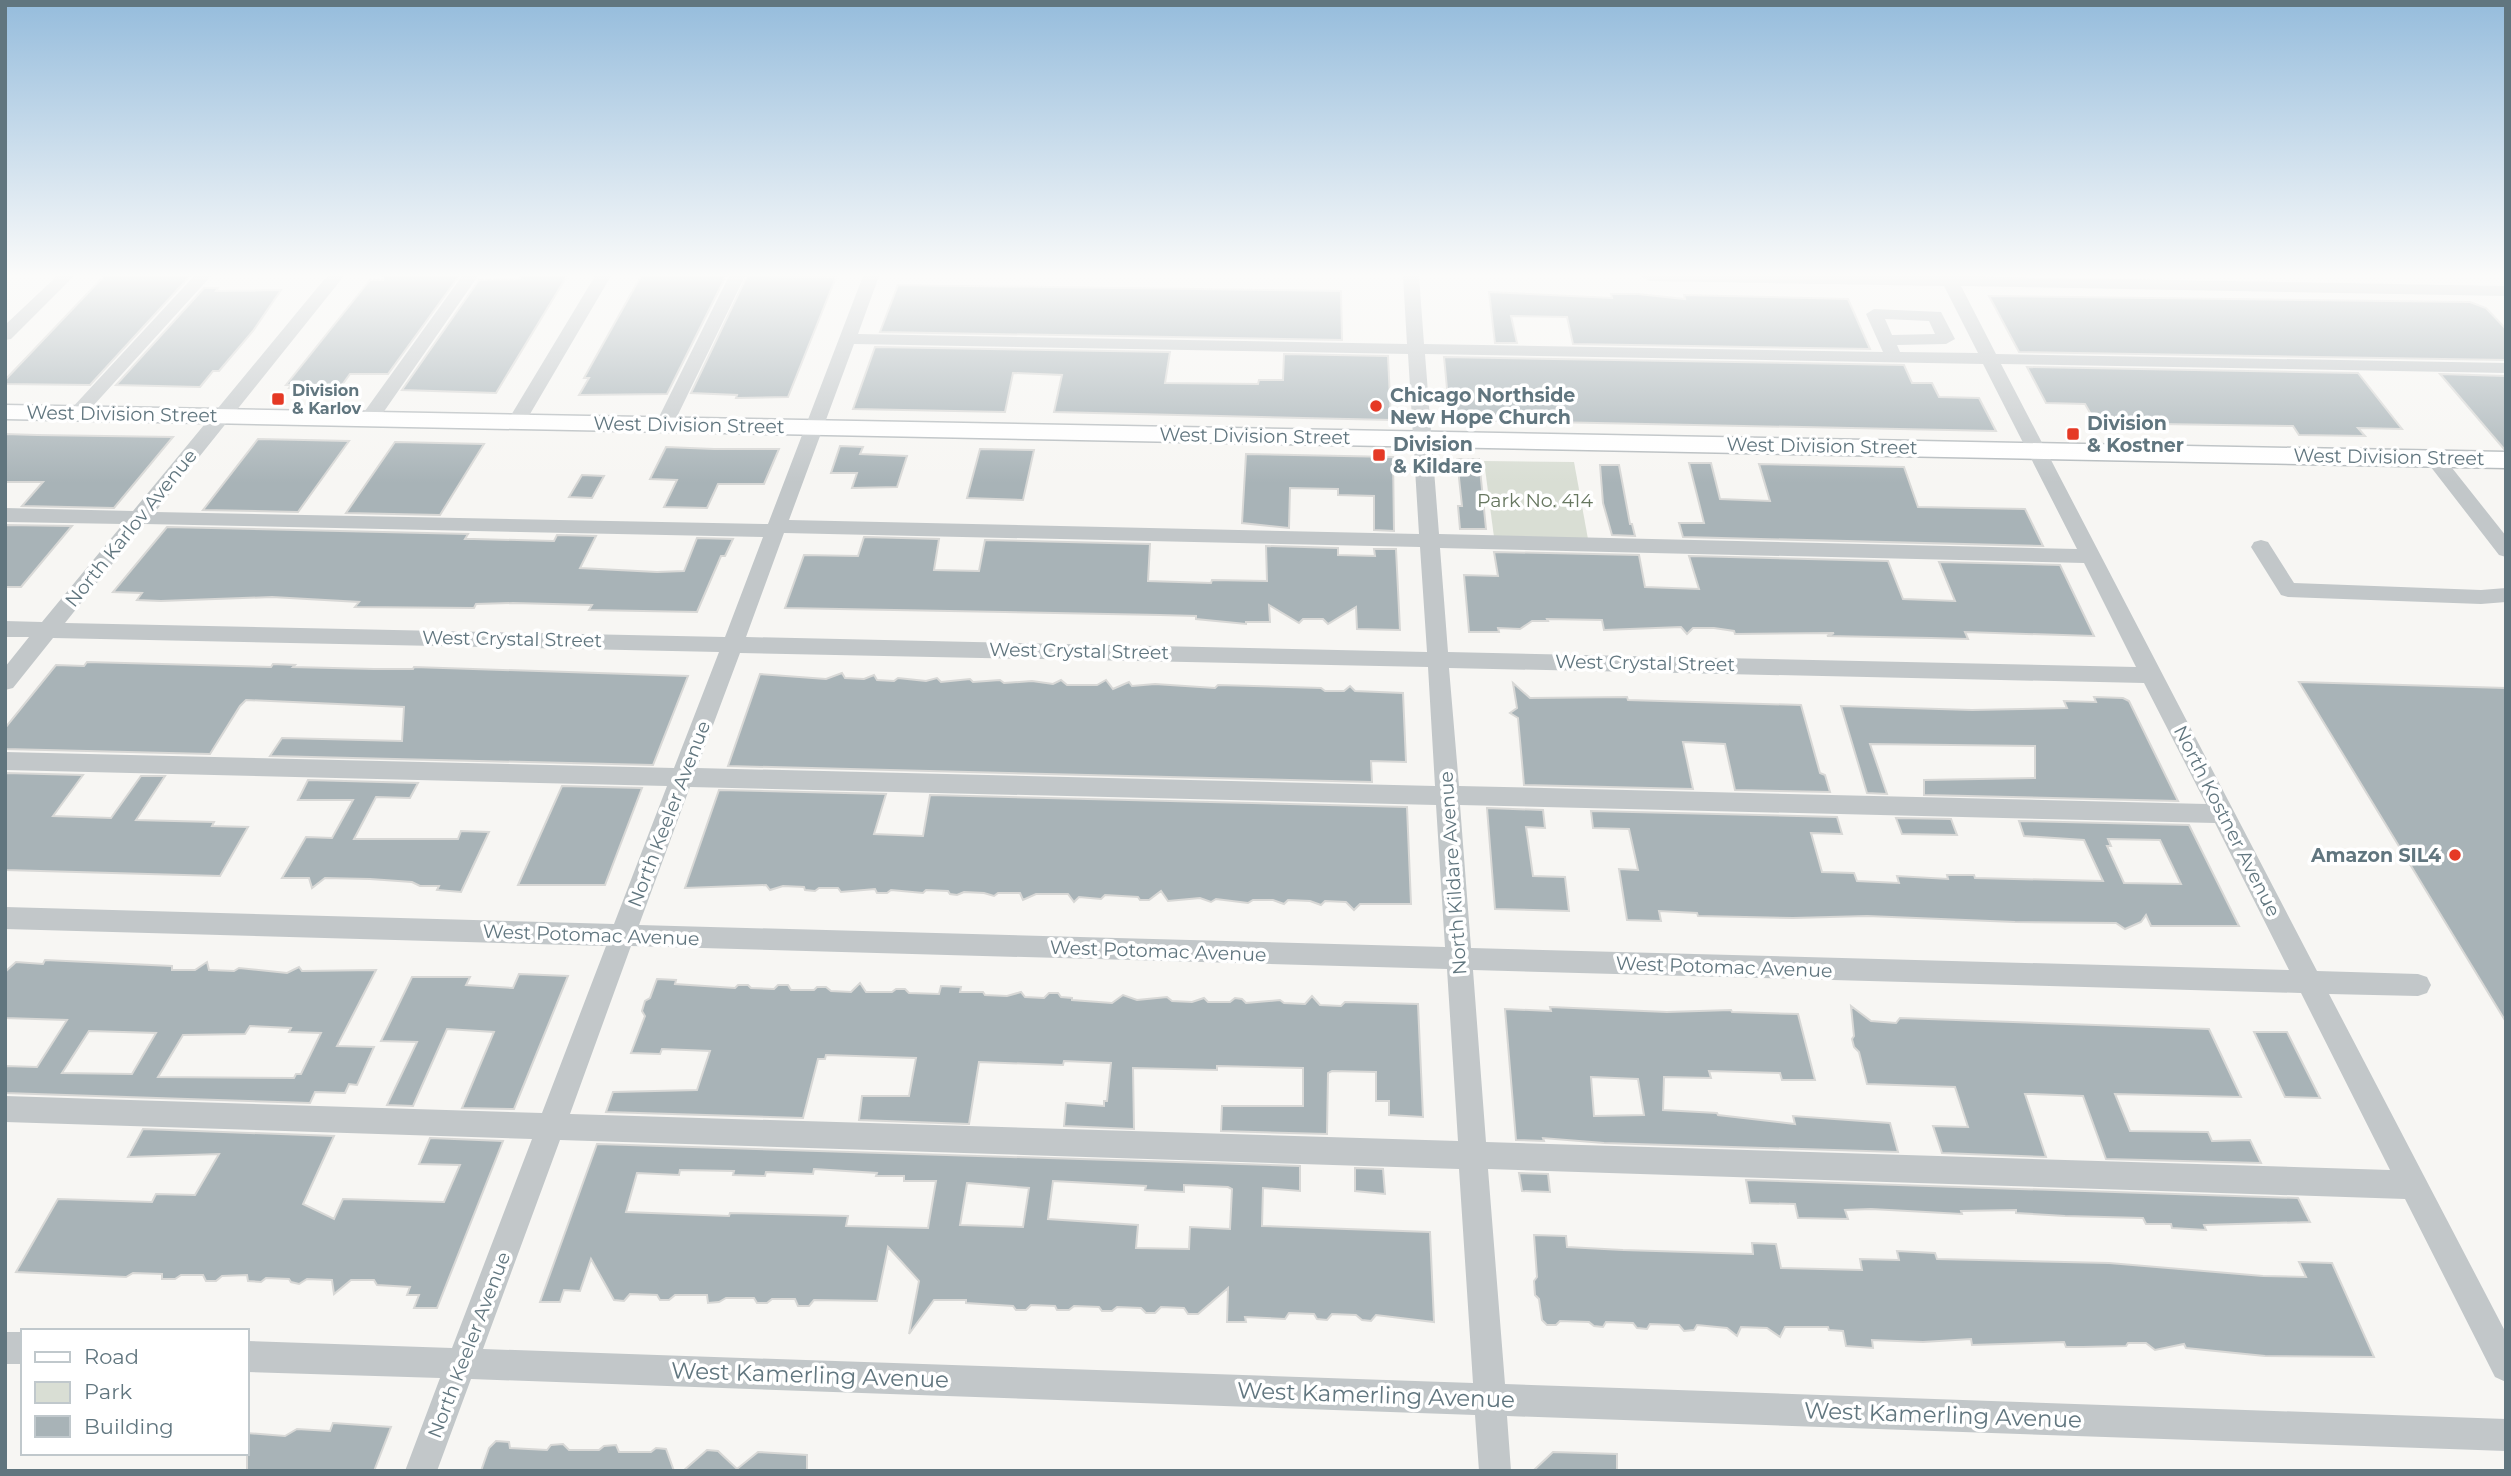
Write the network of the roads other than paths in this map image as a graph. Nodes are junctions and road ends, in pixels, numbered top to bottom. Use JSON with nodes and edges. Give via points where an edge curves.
{"nodes":[{"id":1,"x":140,"y":345,"type":"edge"},
{"id":2,"x":280,"y":345,"type":"edge"},
{"id":3,"x":421,"y":345,"type":"edge"},
{"id":4,"x":562,"y":345,"type":"edge"},
{"id":5,"x":703,"y":345,"type":"edge"},
{"id":6,"x":846,"y":345,"type":"edge"},
{"id":7,"x":1182,"y":345,"type":"edge"},
{"id":8,"x":1416,"y":345,"type":"edge"},
{"id":9,"x":1888,"y":345,"type":"edge"},
{"id":10,"x":1982,"y":345,"type":"edge"},
{"id":11,"x":1416,"y":349,"type":"junction"},
{"id":12,"x":1894,"y":357,"type":"junction"},
{"id":13,"x":1990,"y":360,"type":"junction"},
{"id":14,"x":2506,"y":368,"type":"edge"},
{"id":15,"x":5,"y":412,"type":"edge"},
{"id":16,"x":77,"y":413,"type":"junction"},
{"id":17,"x":222,"y":416,"type":"junction"},
{"id":18,"x":369,"y":419,"type":"junction"},
{"id":19,"x":516,"y":422,"type":"junction"},
{"id":20,"x":664,"y":425,"type":"junction"},
{"id":21,"x":814,"y":428,"type":"junction"},
{"id":22,"x":1422,"y":439,"type":"junction"},
{"id":23,"x":2037,"y":451,"type":"junction"},
{"id":24,"x":2434,"y":458,"type":"junction"},
{"id":25,"x":2506,"y":460,"type":"edge"},
{"id":26,"x":5,"y":515,"type":"edge"},
{"id":27,"x":139,"y":518,"type":"junction"},
{"id":28,"x":776,"y":529,"type":"junction"},
{"id":29,"x":1430,"y":541,"type":"junction"},
{"id":30,"x":2261,"y":547,"type":"dead end"},
{"id":31,"x":2506,"y":550,"type":"edge"},
{"id":32,"x":2091,"y":556,"type":"junction"},
{"id":33,"x":2506,"y":595,"type":"edge"},
{"id":34,"x":5,"y":629,"type":"edge"},
{"id":35,"x":48,"y":630,"type":"junction"},
{"id":36,"x":733,"y":644,"type":"junction"},
{"id":37,"x":1438,"y":658,"type":"junction"},
{"id":38,"x":2152,"y":675,"type":"junction"},
{"id":39,"x":5,"y":682,"type":"edge"},
{"id":40,"x":5,"y":761,"type":"edge"},
{"id":41,"x":683,"y":777,"type":"junction"},
{"id":42,"x":1447,"y":795,"type":"junction"},
{"id":43,"x":2223,"y":814,"type":"junction"},
{"id":44,"x":5,"y":918,"type":"edge"},
{"id":45,"x":623,"y":936,"type":"junction"},
{"id":46,"x":1459,"y":959,"type":"junction"},
{"id":47,"x":2310,"y":983,"type":"junction"},
{"id":48,"x":2418,"y":985,"type":"dead end"},
{"id":49,"x":5,"y":1109,"type":"edge"},
{"id":50,"x":551,"y":1126,"type":"junction"},
{"id":51,"x":1473,"y":1155,"type":"junction"},
{"id":52,"x":2413,"y":1185,"type":"junction"},
{"id":53,"x":248,"y":1356,"type":"edge"},
{"id":54,"x":462,"y":1363,"type":"junction"},
{"id":55,"x":2506,"y":1366,"type":"edge"},
{"id":56,"x":1490,"y":1399,"type":"junction"},
{"id":57,"x":2506,"y":1435,"type":"edge"},
{"id":58,"x":421,"y":1471,"type":"edge"},
{"id":59,"x":1495,"y":1471,"type":"edge"}],
"edges":[{"from":1,"to":16,"type":"street"},
{"from":2,"to":17,"type":"street","name":"North Karlov Avenue"},
{"from":3,"to":18,"type":"street"},
{"from":4,"to":19,"type":"street"},
{"from":5,"to":20,"type":"street"},
{"from":6,"to":21,"type":"street","name":"North Keeler Avenue"},
{"from":7,"to":11,"type":"street"},
{"from":8,"to":11,"type":"street","name":"North Kildare Avenue"},
{"from":9,"to":12,"type":"street"},
{"from":10,"to":13,"type":"street","name":"North Kostner Avenue"},
{"from":11,"to":12,"type":"street"},
{"from":11,"to":22,"type":"street","name":"North Kildare Avenue"},
{"from":12,"to":13,"type":"street"},
{"from":13,"to":14,"type":"street"},
{"from":13,"to":23,"type":"street","name":"North Kostner Avenue"},
{"from":15,"to":16,"type":"main road","name":"West Division Street"},
{"from":16,"to":17,"type":"main road","name":"West Division Street"},
{"from":17,"to":18,"type":"main road","name":"West Division Street"},
{"from":17,"to":27,"type":"street","name":"North Karlov Avenue"},
{"from":18,"to":19,"type":"main road","name":"West Division Street"},
{"from":19,"to":20,"type":"main road","name":"West Division Street"},
{"from":20,"to":21,"type":"main road","name":"West Division Street"},
{"from":21,"to":22,"type":"main road","name":"West Division Street"},
{"from":21,"to":28,"type":"street","name":"North Keeler Avenue"},
{"from":22,"to":23,"type":"main road","name":"West Division Street"},
{"from":22,"to":29,"type":"street","name":"North Kildare Avenue"},
{"from":23,"to":24,"type":"main road","name":"West Division Street"},
{"from":23,"to":32,"type":"street","name":"North Kostner Avenue"},
{"from":24,"to":25,"type":"main road","name":"West Division Street"},
{"from":24,"to":31,"type":"street"},
{"from":26,"to":27,"type":"street"},
{"from":27,"to":28,"type":"street"},
{"from":27,"to":35,"type":"street","name":"North Karlov Avenue"},
{"from":28,"to":29,"type":"street"},
{"from":28,"to":36,"type":"street","name":"North Keeler Avenue"},
{"from":29,"to":32,"type":"street"},
{"from":29,"to":37,"type":"street","name":"North Kildare Avenue"},
{"from":30,"to":33,"type":"street","via":[[2288,590]]},
{"from":32,"to":38,"type":"street","name":"North Kostner Avenue"},
{"from":34,"to":35,"type":"street","name":"West Crystal Street"},
{"from":35,"to":36,"type":"street","name":"West Crystal Street"},
{"from":35,"to":39,"type":"street","name":"North Karlov Avenue"},
{"from":36,"to":37,"type":"street","name":"West Crystal Street"},
{"from":36,"to":41,"type":"street","name":"North Keeler Avenue"},
{"from":37,"to":38,"type":"street","name":"West Crystal Street"},
{"from":37,"to":42,"type":"street","name":"North Kildare Avenue"},
{"from":38,"to":43,"type":"street","name":"North Kostner Avenue"},
{"from":40,"to":41,"type":"street"},
{"from":41,"to":42,"type":"street"},
{"from":41,"to":45,"type":"street","name":"North Keeler Avenue"},
{"from":42,"to":43,"type":"street"},
{"from":42,"to":46,"type":"street","name":"North Kildare Avenue"},
{"from":43,"to":47,"type":"street","name":"North Kostner Avenue"},
{"from":44,"to":45,"type":"street","name":"West Potomac Avenue"},
{"from":45,"to":46,"type":"street","name":"West Potomac Avenue"},
{"from":45,"to":50,"type":"street","name":"North Keeler Avenue"},
{"from":46,"to":47,"type":"street","name":"West Potomac Avenue"},
{"from":46,"to":51,"type":"street","name":"North Kildare Avenue"},
{"from":47,"to":48,"type":"street","name":"West Potomac Avenue"},
{"from":47,"to":52,"type":"street","name":"North Kostner Avenue"},
{"from":49,"to":50,"type":"street"},
{"from":50,"to":51,"type":"street"},
{"from":50,"to":54,"type":"street","name":"North Keeler Avenue"},
{"from":51,"to":52,"type":"street"},
{"from":51,"to":56,"type":"street","name":"North Kildare Avenue"},
{"from":52,"to":55,"type":"street","name":"North Kostner Avenue"},
{"from":53,"to":54,"type":"street","name":"West Kamerling Avenue"},
{"from":54,"to":56,"type":"street","name":"West Kamerling Avenue"},
{"from":54,"to":58,"type":"street","name":"North Keeler Avenue"},
{"from":56,"to":57,"type":"street","name":"West Kamerling Avenue"},
{"from":56,"to":59,"type":"street","name":"North Kildare Avenue"}]}
